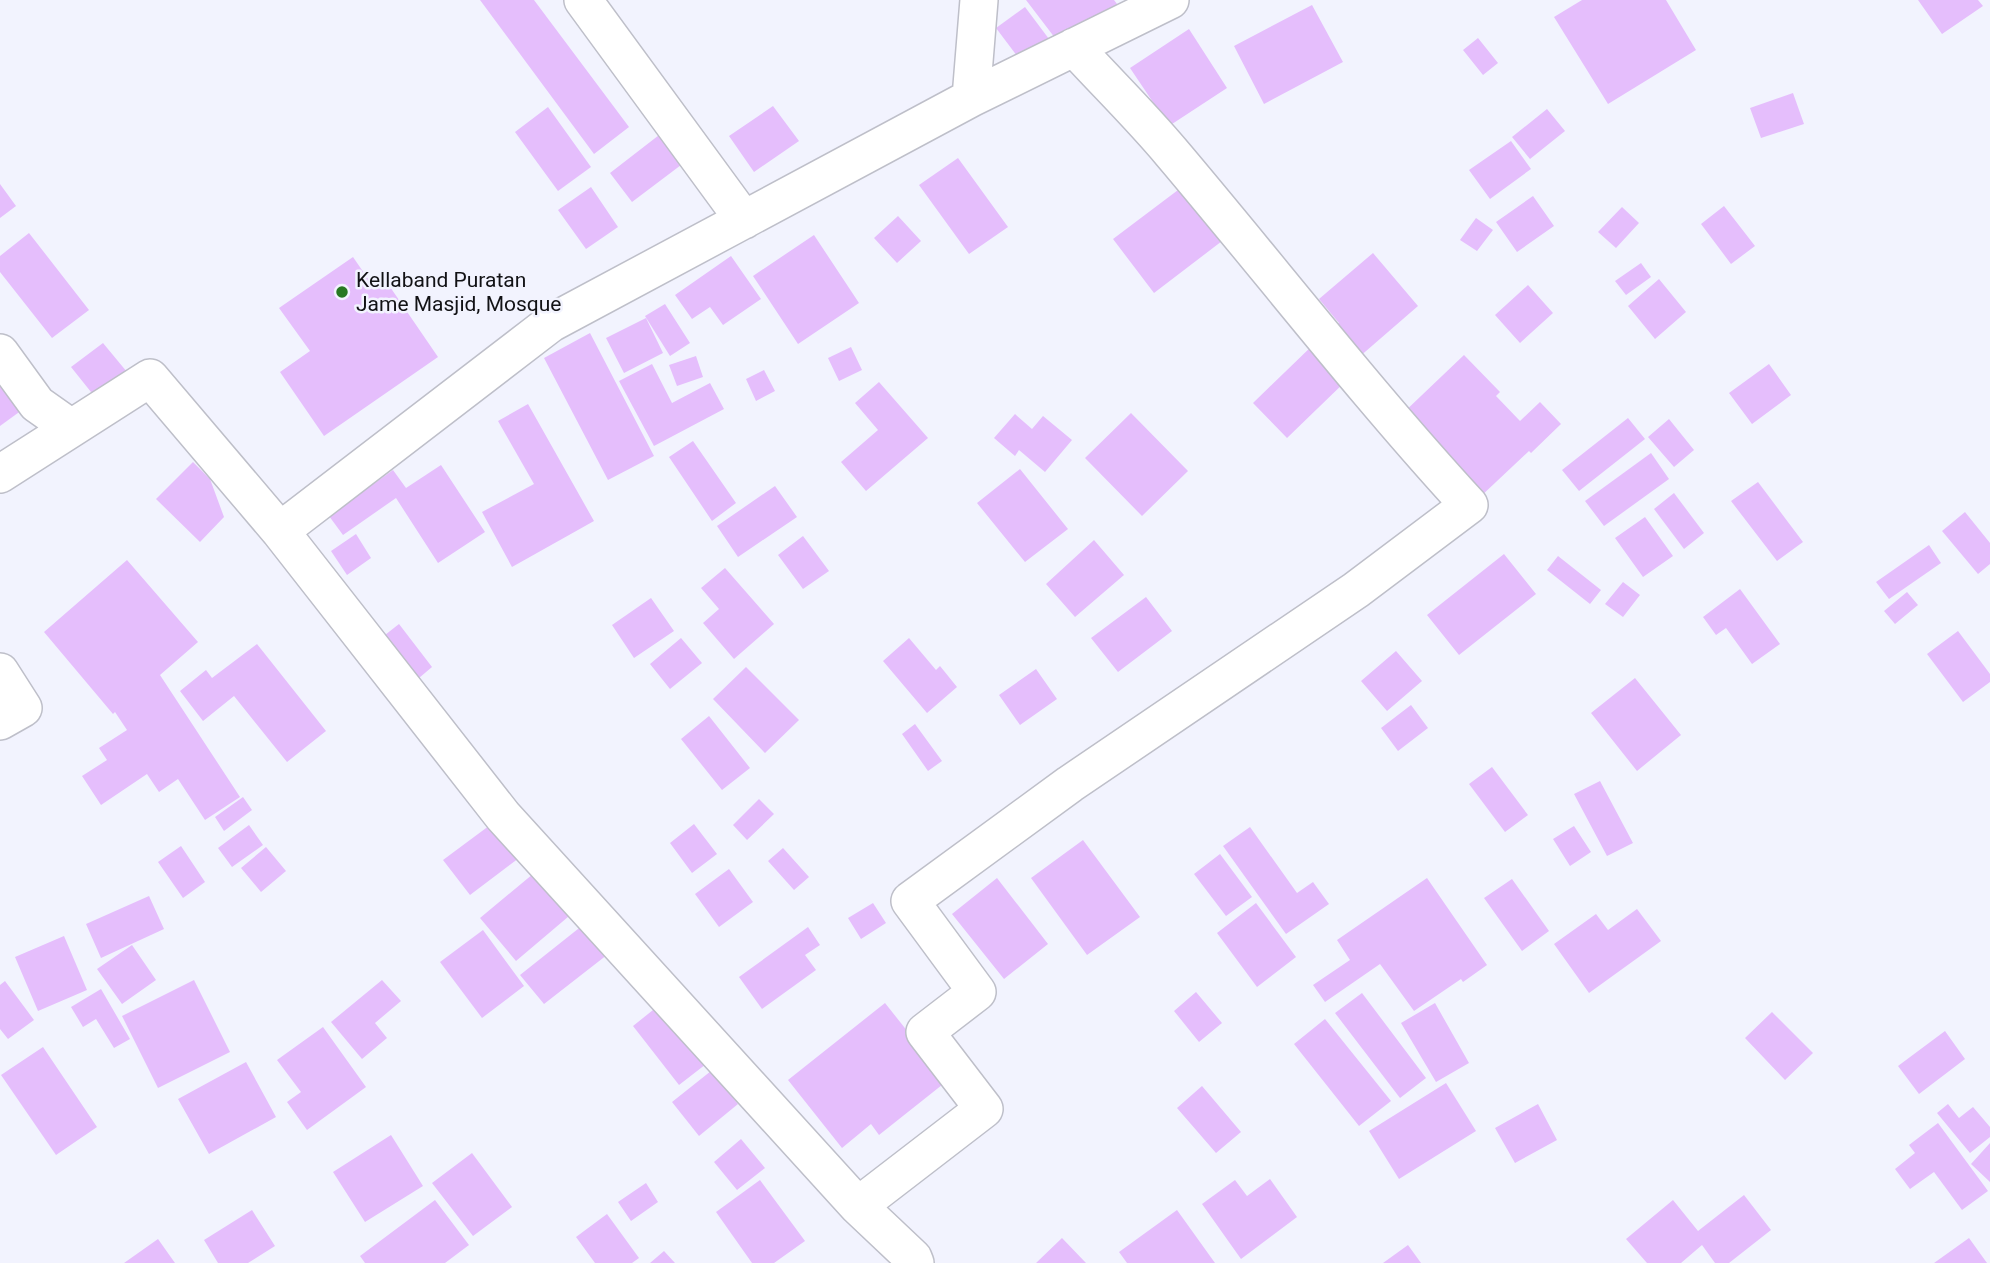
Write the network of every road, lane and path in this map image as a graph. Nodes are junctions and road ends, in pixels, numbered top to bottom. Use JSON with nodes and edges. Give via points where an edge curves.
{"nodes":[{"id":1,"x":583,"y":0,"type":"edge"},
{"id":2,"x":979,"y":0,"type":"edge"},
{"id":3,"x":1170,"y":0,"type":"edge"},
{"id":4,"x":1074,"y":47,"type":"junction"},
{"id":5,"x":971,"y":98,"type":"junction"},
{"id":6,"x":744,"y":220,"type":"junction"},
{"id":7,"x":0,"y":353,"type":"edge"},
{"id":8,"x":71,"y":428,"type":"junction"},
{"id":9,"x":0,"y":474,"type":"edge"},
{"id":10,"x":280,"y":531,"type":"junction"},
{"id":11,"x":0,"y":672,"type":"edge"},
{"id":12,"x":0,"y":721,"type":"edge"},
{"id":13,"x":858,"y":1206,"type":"junction"},
{"id":14,"x":915,"y":1263,"type":"edge"}],
"edges":[{"from":1,"to":6,"type":"street"},
{"from":2,"to":5,"type":"street"},
{"from":3,"to":4,"type":"street"},
{"from":4,"to":5,"type":"street"},
{"from":4,"to":13,"type":"street","via":[[1170,150],[1423,456],[1469,505],[1356,590],[1070,784],[910,901],[977,992],[925,1032],[984,1108]]},
{"from":5,"to":6,"type":"street"},
{"from":6,"to":10,"type":"street","via":[[551,323]]},
{"from":7,"to":8,"type":"street","via":[[37,404]]},
{"from":8,"to":9,"type":"street"},
{"from":8,"to":10,"type":"street","via":[[150,377]]},
{"from":10,"to":13,"type":"street","via":[[503,816]]},
{"from":11,"to":12,"type":"street","via":[[23,708]]},
{"from":13,"to":14,"type":"street"}]}
